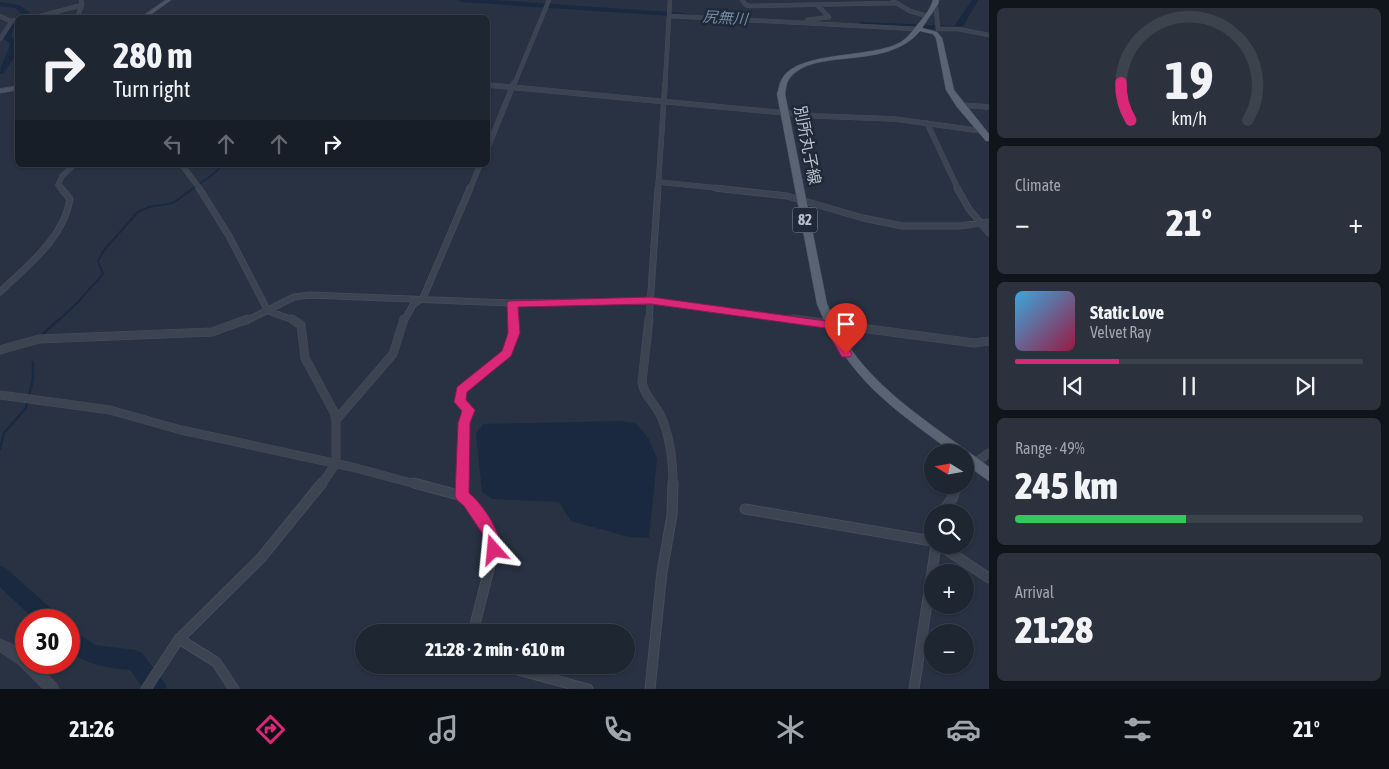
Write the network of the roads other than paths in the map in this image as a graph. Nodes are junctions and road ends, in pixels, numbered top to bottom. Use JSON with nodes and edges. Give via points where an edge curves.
{"nodes":[{"id":1,"x":169,"y":0,"type":"edge"},
{"id":2,"x":549,"y":0,"type":"edge"},
{"id":3,"x":670,"y":0,"type":"edge"},
{"id":4,"x":742,"y":0,"type":"edge"},
{"id":5,"x":890,"y":0,"type":"edge"},
{"id":6,"x":936,"y":0,"type":"edge"},
{"id":7,"x":81,"y":2,"type":"edge"},
{"id":8,"x":823,"y":2,"type":"edge"},
{"id":9,"x":896,"y":3,"type":"junction"},
{"id":10,"x":817,"y":5,"type":"junction"},
{"id":11,"x":932,"y":12,"type":"junction"},
{"id":12,"x":42,"y":15,"type":"edge"},
{"id":13,"x":78,"y":15,"type":"edge"},
{"id":14,"x":146,"y":15,"type":"edge"},
{"id":15,"x":0,"y":16,"type":"edge"},
{"id":16,"x":670,"y":16,"type":"junction"},
{"id":17,"x":15,"y":21,"type":"edge"},
{"id":18,"x":15,"y":22,"type":"edge"},
{"id":19,"x":794,"y":22,"type":"junction"},
{"id":20,"x":919,"y":27,"type":"junction"},
{"id":21,"x":937,"y":29,"type":"junction"},
{"id":22,"x":989,"y":35,"type":"edge"},
{"id":23,"x":0,"y":39,"type":"edge"},
{"id":24,"x":490,"y":85,"type":"edge"},
{"id":25,"x":513,"y":87,"type":"junction"},
{"id":26,"x":15,"y":88,"type":"edge"},
{"id":27,"x":0,"y":91,"type":"edge"},
{"id":28,"x":663,"y":101,"type":"junction"},
{"id":29,"x":960,"y":105,"type":"junction"},
{"id":30,"x":989,"y":106,"type":"edge"},
{"id":31,"x":784,"y":112,"type":"junction"},
{"id":32,"x":927,"y":124,"type":"junction"},
{"id":33,"x":982,"y":131,"type":"junction"},
{"id":34,"x":989,"y":139,"type":"edge"},
{"id":35,"x":490,"y":142,"type":"edge"},
{"id":36,"x":72,"y":167,"type":"edge"},
{"id":37,"x":184,"y":167,"type":"edge"},
{"id":38,"x":479,"y":167,"type":"edge"},
{"id":39,"x":658,"y":182,"type":"junction"},
{"id":40,"x":800,"y":199,"type":"junction"},
{"id":41,"x":989,"y":222,"type":"edge"},
{"id":42,"x":979,"y":223,"type":"junction"},
{"id":43,"x":989,"y":233,"type":"edge"},
{"id":44,"x":0,"y":292,"type":"edge"},
{"id":45,"x":423,"y":298,"type":"junction"},
{"id":46,"x":651,"y":301,"type":"junction"},
{"id":47,"x":512,"y":303,"type":"junction"},
{"id":48,"x":268,"y":311,"type":"junction"},
{"id":49,"x":829,"y":325,"type":"junction"},
{"id":50,"x":989,"y":341,"type":"edge"},
{"id":51,"x":0,"y":350,"type":"edge"},
{"id":52,"x":0,"y":394,"type":"edge"},
{"id":53,"x":336,"y":420,"type":"junction"},
{"id":54,"x":951,"y":444,"type":"edge"},
{"id":55,"x":989,"y":453,"type":"edge"},
{"id":56,"x":974,"y":460,"type":"edge"},
{"id":57,"x":336,"y":463,"type":"junction"},
{"id":58,"x":974,"y":466,"type":"edge"},
{"id":59,"x":989,"y":475,"type":"edge"},
{"id":60,"x":462,"y":496,"type":"junction"},
{"id":61,"x":745,"y":509,"type":"dead end"},
{"id":62,"x":924,"y":539,"type":"edge"},
{"id":63,"x":932,"y":554,"type":"edge"},
{"id":64,"x":953,"y":554,"type":"edge"},
{"id":65,"x":989,"y":578,"type":"edge"},
{"id":66,"x":475,"y":624,"type":"edge"},
{"id":67,"x":179,"y":639,"type":"junction"},
{"id":68,"x":0,"y":645,"type":"edge"},
{"id":69,"x":533,"y":674,"type":"edge"},
{"id":70,"x":52,"y":689,"type":"edge"},
{"id":71,"x":146,"y":689,"type":"edge"},
{"id":72,"x":234,"y":689,"type":"edge"},
{"id":73,"x":588,"y":689,"type":"edge"},
{"id":74,"x":650,"y":689,"type":"edge"},
{"id":75,"x":914,"y":689,"type":"edge"}],
"edges":[{"from":1,"to":14,"type":"main road"},
{"from":2,"to":25,"type":"street"},
{"from":3,"to":16,"type":"street"},
{"from":4,"to":10,"type":"street","via":[[750,6]]},
{"from":5,"to":9,"type":"street"},
{"from":6,"to":11,"type":"main road","name":"別所丸子線","number":"82"},
{"from":7,"to":12,"type":"street"},
{"from":7,"to":13,"type":"street"},
{"from":8,"to":9,"type":"street"},
{"from":8,"to":10,"type":"street"},
{"from":9,"to":11,"type":"street","via":[[910,11]]},
{"from":10,"to":19,"type":"street","via":[[829,17]]},
{"from":11,"to":20,"type":"main road","name":"別所丸子線","number":"82"},
{"from":11,"to":21,"type":"street"},
{"from":15,"to":17,"type":"street"},
{"from":16,"to":19,"type":"street"},
{"from":16,"to":28,"type":"street"},
{"from":18,"to":23,"type":"street"},
{"from":19,"to":20,"type":"street"},
{"from":20,"to":21,"type":"main road"},
{"from":20,"to":31,"type":"main road","name":"別所丸子線","number":"82","via":[[910,39],[894,49],[825,60],[796,70],[785,79],[781,88]]},
{"from":21,"to":22,"type":"street"},
{"from":21,"to":29,"type":"main road","via":[[948,85]]},
{"from":24,"to":25,"type":"street"},
{"from":25,"to":28,"type":"street"},
{"from":25,"to":35,"type":"street"},
{"from":26,"to":27,"type":"main road"},
{"from":28,"to":31,"type":"street"},
{"from":28,"to":39,"type":"street"},
{"from":29,"to":30,"type":"street"},
{"from":29,"to":33,"type":"main road"},
{"from":31,"to":32,"type":"street"},
{"from":31,"to":40,"type":"main road","name":"別所丸子線","number":"82"},
{"from":32,"to":33,"type":"street"},
{"from":32,"to":42,"type":"street","via":[[958,191]]},
{"from":33,"to":34,"type":"main road"},
{"from":36,"to":44,"type":"street","via":[[58,185],[70,199],[69,212],[30,263]]},
{"from":37,"to":48,"type":"street","via":[[237,249]]},
{"from":38,"to":45,"type":"street"},
{"from":39,"to":40,"type":"street"},
{"from":39,"to":46,"type":"street"},
{"from":40,"to":42,"type":"street","via":[[891,224],[959,226]]},
{"from":40,"to":49,"type":"main road","name":"別所丸子線","number":"82"},
{"from":41,"to":42,"type":"street"},
{"from":42,"to":43,"type":"street"},
{"from":45,"to":47,"type":"street"},
{"from":45,"to":48,"type":"street","via":[[302,295]]},
{"from":45,"to":53,"type":"street","via":[[406,314],[393,354],[382,370],[373,375]]},
{"from":46,"to":47,"type":"street"},
{"from":46,"to":49,"type":"street"},
{"from":46,"to":74,"type":"street","via":[[643,389],[662,418],[674,471]]},
{"from":47,"to":60,"type":"street","via":[[514,333],[507,353],[461,390],[460,402],[469,410],[464,423]]},
{"from":48,"to":51,"type":"street","via":[[212,332],[39,339]]},
{"from":48,"to":53,"type":"street","via":[[301,325],[305,358]]},
{"from":49,"to":50,"type":"street","via":[[974,343]]},
{"from":49,"to":54,"type":"main road","name":"別所丸子線","number":"82","via":[[846,354],[870,380]]},
{"from":52,"to":57,"type":"street","via":[[110,410],[181,430]]},
{"from":53,"to":57,"type":"street"},
{"from":55,"to":56,"type":"street"},
{"from":57,"to":60,"type":"street"},
{"from":57,"to":67,"type":"street","via":[[260,558]]},
{"from":58,"to":59,"type":"main road"},
{"from":60,"to":66,"type":"street","via":[[491,534],[494,550]]},
{"from":61,"to":62,"type":"street"},
{"from":63,"to":75,"type":"street"},
{"from":64,"to":65,"type":"street"},
{"from":67,"to":71,"type":"street"},
{"from":67,"to":72,"type":"street","via":[[216,662]]},
{"from":68,"to":70,"type":"street","via":[[32,667]]},
{"from":69,"to":73,"type":"street"}]}
